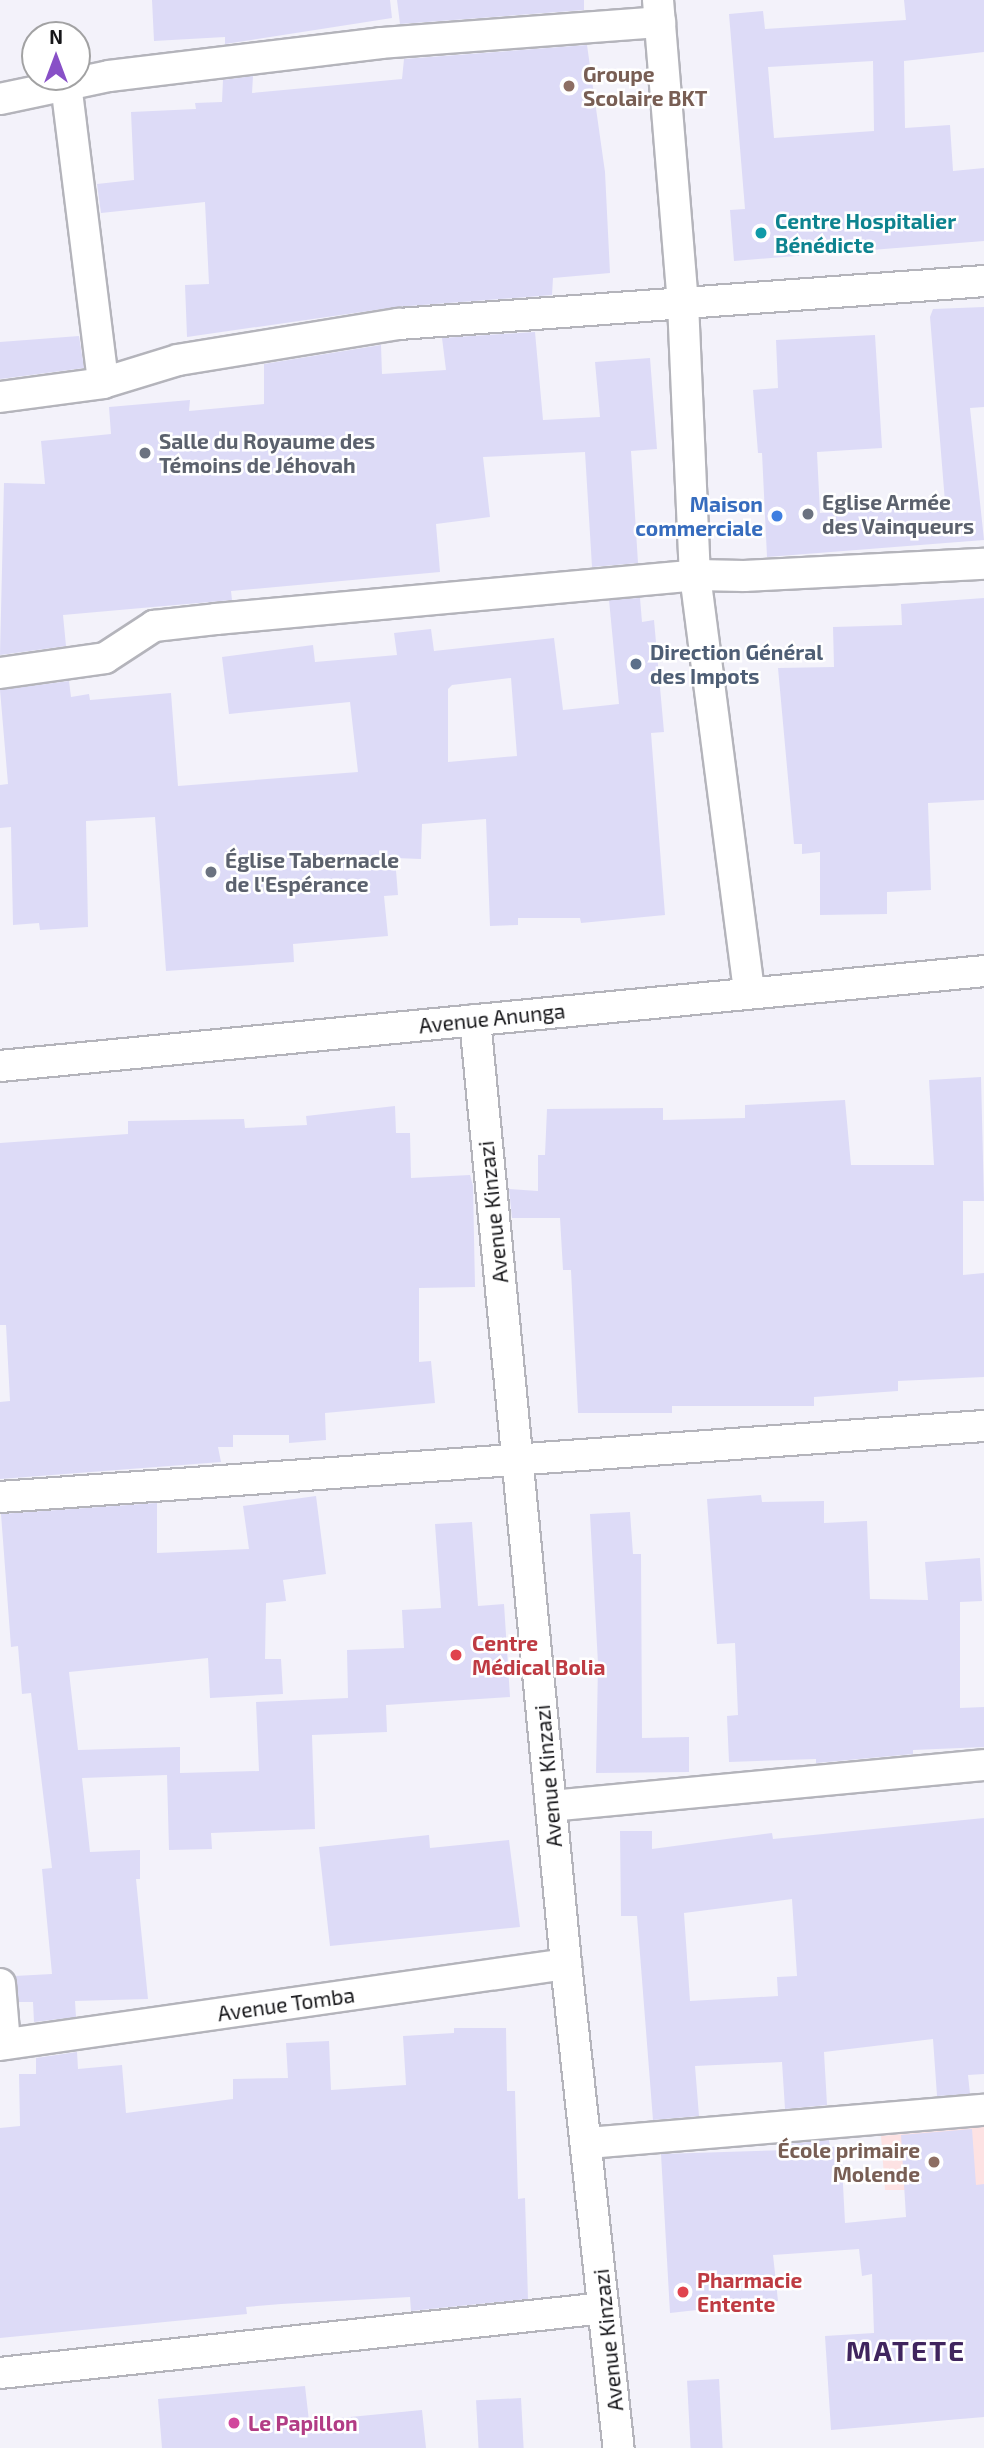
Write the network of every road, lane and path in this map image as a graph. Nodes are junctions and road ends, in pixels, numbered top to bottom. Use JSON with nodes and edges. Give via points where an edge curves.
{"nodes":[{"id":1,"x":660,"y":6,"type":"edge"},
{"id":2,"x":91,"y":81,"type":"edge"},
{"id":3,"x":35,"y":91,"type":"edge"},
{"id":4,"x":67,"y":91,"type":"edge"},
{"id":5,"x":0,"y":99,"type":"edge"},
{"id":6,"x":984,"y":281,"type":"edge"},
{"id":7,"x":683,"y":303,"type":"junction"},
{"id":8,"x":103,"y":383,"type":"junction"},
{"id":9,"x":0,"y":397,"type":"edge"},
{"id":10,"x":984,"y":564,"type":"edge"},
{"id":11,"x":695,"y":575,"type":"junction"},
{"id":12,"x":0,"y":673,"type":"edge"},
{"id":13,"x":984,"y":971,"type":"edge"},
{"id":14,"x":749,"y":991,"type":"junction"},
{"id":15,"x":475,"y":1020,"type":"junction"},
{"id":16,"x":0,"y":1066,"type":"edge"},
{"id":17,"x":984,"y":1426,"type":"edge"},
{"id":18,"x":520,"y":1457,"type":"junction"},
{"id":19,"x":0,"y":1497,"type":"edge"},
{"id":20,"x":984,"y":1765,"type":"edge"},
{"id":21,"x":551,"y":1806,"type":"junction"},
{"id":22,"x":566,"y":1964,"type":"junction"},
{"id":23,"x":0,"y":1984,"type":"edge"},
{"id":24,"x":3,"y":2044,"type":"edge"},
{"id":25,"x":984,"y":2110,"type":"edge"},
{"id":26,"x":588,"y":2143,"type":"junction"},
{"id":27,"x":604,"y":2308,"type":"junction"},
{"id":28,"x":0,"y":2373,"type":"edge"},
{"id":29,"x":619,"y":2448,"type":"edge"}],
"edges":[{"from":1,"to":2,"type":"street"},
{"from":1,"to":7,"type":"street"},
{"from":3,"to":5,"type":"street"},
{"from":4,"to":8,"type":"street"},
{"from":6,"to":7,"type":"street"},
{"from":7,"to":8,"type":"street","via":[[399,324],[178,360]]},
{"from":7,"to":11,"type":"street"},
{"from":8,"to":9,"type":"street"},
{"from":10,"to":11,"type":"street"},
{"from":11,"to":12,"type":"street","via":[[154,626],[105,658]]},
{"from":11,"to":14,"type":"street"},
{"from":13,"to":14,"type":"street","name":"Avenue Anunga"},
{"from":14,"to":15,"type":"street","name":"Avenue Anunga"},
{"from":15,"to":16,"type":"street","name":"Avenue Anunga"},
{"from":15,"to":18,"type":"street","name":"Avenue Kinzazi"},
{"from":17,"to":18,"type":"street"},
{"from":18,"to":19,"type":"street"},
{"from":18,"to":21,"type":"street","name":"Avenue Kinzazi"},
{"from":20,"to":21,"type":"street"},
{"from":21,"to":22,"type":"street","name":"Avenue Kinzazi"},
{"from":22,"to":24,"type":"street","name":"Avenue Tomba"},
{"from":22,"to":26,"type":"street","name":"Avenue Kinzazi"},
{"from":23,"to":24,"type":"street","name":"Avenue Tomba"},
{"from":25,"to":26,"type":"street"},
{"from":26,"to":27,"type":"street","name":"Avenue Kinzazi"},
{"from":27,"to":28,"type":"street"},
{"from":27,"to":29,"type":"street","name":"Avenue Kinzazi"}]}
